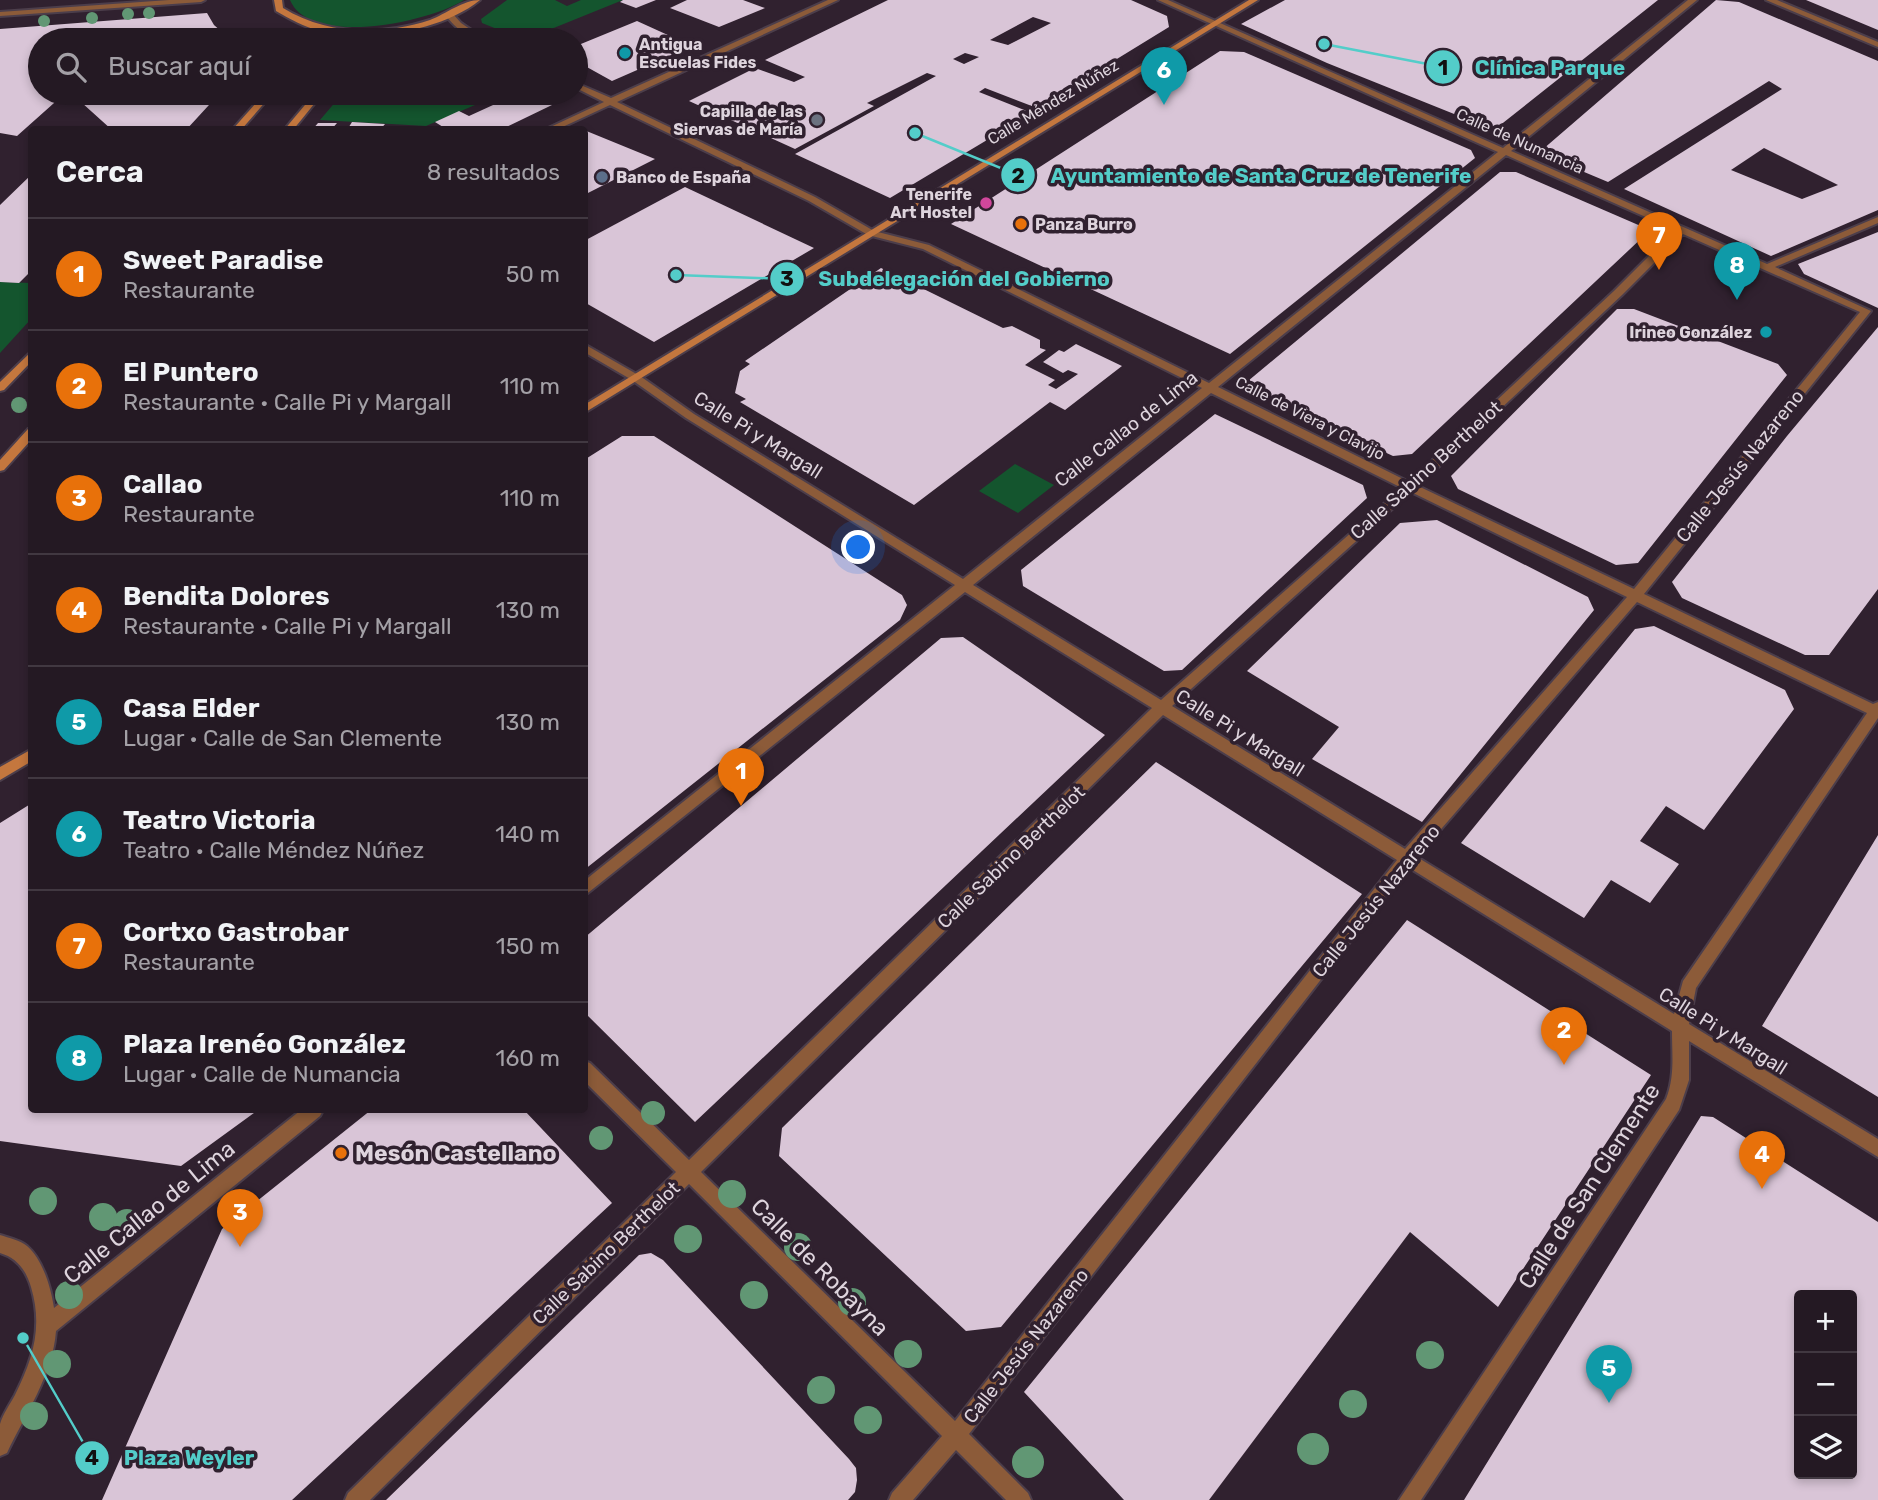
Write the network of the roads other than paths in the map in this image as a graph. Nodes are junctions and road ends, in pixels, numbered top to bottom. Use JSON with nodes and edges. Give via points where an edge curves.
{"nodes":[{"id":1,"x":201,"y":0,"type":"edge"},
{"id":2,"x":278,"y":0,"type":"edge"},
{"id":3,"x":476,"y":0,"type":"edge"},
{"id":4,"x":834,"y":0,"type":"edge"},
{"id":5,"x":1162,"y":0,"type":"edge"},
{"id":6,"x":1254,"y":0,"type":"edge"},
{"id":7,"x":1693,"y":0,"type":"edge"},
{"id":8,"x":1770,"y":0,"type":"edge"},
{"id":9,"x":0,"y":14,"type":"edge"},
{"id":10,"x":450,"y":16,"type":"junction"},
{"id":11,"x":1214,"y":25,"type":"junction"},
{"id":12,"x":313,"y":28,"type":"edge"},
{"id":13,"x":402,"y":28,"type":"edge"},
{"id":14,"x":463,"y":28,"type":"edge"},
{"id":15,"x":1878,"y":45,"type":"edge"},
{"id":16,"x":588,"y":91,"type":"edge"},
{"id":17,"x":609,"y":101,"type":"junction"},
{"id":18,"x":259,"y":105,"type":"edge"},
{"id":19,"x":309,"y":105,"type":"edge"},
{"id":20,"x":240,"y":126,"type":"edge"},
{"id":21,"x":291,"y":126,"type":"edge"},
{"id":22,"x":556,"y":126,"type":"edge"},
{"id":23,"x":1505,"y":151,"type":"junction"},
{"id":24,"x":1878,"y":220,"type":"edge"},
{"id":25,"x":1682,"y":229,"type":"junction"},
{"id":26,"x":871,"y":233,"type":"junction"},
{"id":27,"x":1768,"y":267,"type":"junction"},
{"id":28,"x":1866,"y":311,"type":"joint"},
{"id":29,"x":588,"y":349,"type":"edge"},
{"id":30,"x":28,"y":358,"type":"edge"},
{"id":31,"x":636,"y":378,"type":"junction"},
{"id":32,"x":1213,"y":387,"type":"junction"},
{"id":33,"x":0,"y":388,"type":"edge"},
{"id":34,"x":588,"y":408,"type":"edge"},
{"id":35,"x":28,"y":436,"type":"edge"},
{"id":36,"x":0,"y":467,"type":"edge"},
{"id":37,"x":1410,"y":486,"type":"junction"},
{"id":38,"x":964,"y":585,"type":"junction"},
{"id":39,"x":1636,"y":595,"type":"junction"},
{"id":40,"x":1162,"y":707,"type":"junction"},
{"id":41,"x":1877,"y":710,"type":"edge"},
{"id":42,"x":28,"y":756,"type":"edge"},
{"id":43,"x":0,"y":774,"type":"edge"},
{"id":44,"x":1406,"y":859,"type":"junction"},
{"id":45,"x":588,"y":887,"type":"edge"},
{"id":46,"x":1680,"y":1027,"type":"junction"},
{"id":47,"x":588,"y":1073,"type":"edge"},
{"id":48,"x":310,"y":1113,"type":"edge"},
{"id":49,"x":1878,"y":1149,"type":"edge"},
{"id":50,"x":689,"y":1172,"type":"junction"},
{"id":51,"x":0,"y":1244,"type":"edge"},
{"id":52,"x":47,"y":1326,"type":"junction"},
{"id":53,"x":955,"y":1436,"type":"junction"},
{"id":54,"x":0,"y":1446,"type":"edge"},
{"id":55,"x":355,"y":1500,"type":"edge"},
{"id":56,"x":899,"y":1500,"type":"edge"},
{"id":57,"x":1021,"y":1500,"type":"edge"},
{"id":58,"x":1409,"y":1500,"type":"edge"}],
"edges":[{"from":1,"to":9,"type":"street"},
{"from":2,"to":12,"type":"street","via":[[279,9],[293,21]]},
{"from":3,"to":10,"type":"street"},
{"from":4,"to":17,"type":"street"},
{"from":5,"to":11,"type":"street","name":"Calle de Numancia"},
{"from":6,"to":11,"type":"street","name":"Calle Méndez Núñez"},
{"from":7,"to":23,"type":"street","name":"Calle Callao de Lima"},
{"from":8,"to":15,"type":"street"},
{"from":10,"to":13,"type":"street"},
{"from":10,"to":14,"type":"street"},
{"from":11,"to":23,"type":"street","name":"Calle de Numancia"},
{"from":11,"to":26,"type":"street","name":"Calle Méndez Núñez"},
{"from":16,"to":17,"type":"street","name":"Calle de Viera y Clavijo"},
{"from":17,"to":22,"type":"street"},
{"from":17,"to":26,"type":"street","name":"Calle de Viera y Clavijo","via":[[812,199]]},
{"from":18,"to":20,"type":"street"},
{"from":19,"to":21,"type":"street"},
{"from":23,"to":25,"type":"street","name":"Calle de Numancia"},
{"from":23,"to":32,"type":"street","name":"Calle Callao de Lima"},
{"from":24,"to":27,"type":"street"},
{"from":25,"to":27,"type":"street","name":"Calle de Numancia"},
{"from":25,"to":37,"type":"street","name":"Calle Sabino Berthelot"},
{"from":26,"to":31,"type":"street","name":"Calle Méndez Núñez"},
{"from":26,"to":32,"type":"street","name":"Calle de Viera y Clavijo","via":[[926,247]]},
{"from":27,"to":28,"type":"street","name":"Calle de Numancia"},
{"from":28,"to":39,"type":"street","name":"Calle Jesús Nazareno"},
{"from":29,"to":31,"type":"street","name":"Calle Pi y Margall"},
{"from":30,"to":33,"type":"street"},
{"from":31,"to":34,"type":"street","name":"Calle Méndez Núñez"},
{"from":31,"to":38,"type":"street","name":"Calle Pi y Margall"},
{"from":32,"to":37,"type":"street","name":"Calle de Viera y Clavijo"},
{"from":32,"to":38,"type":"street","name":"Calle Callao de Lima"},
{"from":35,"to":36,"type":"street"},
{"from":37,"to":39,"type":"street","name":"Calle de Viera y Clavijo"},
{"from":37,"to":40,"type":"street","name":"Calle Sabino Berthelot"},
{"from":38,"to":40,"type":"street","name":"Calle Pi y Margall"},
{"from":38,"to":45,"type":"street","name":"Calle Callao de Lima"},
{"from":39,"to":41,"type":"street","name":"Calle de Viera y Clavijo"},
{"from":39,"to":44,"type":"street","name":"Calle Jesús Nazareno"},
{"from":40,"to":44,"type":"street","name":"Calle Pi y Margall"},
{"from":40,"to":50,"type":"street","name":"Calle Sabino Berthelot"},
{"from":41,"to":46,"type":"street","name":"Calle de San Clemente","via":[[1689,986]]},
{"from":42,"to":43,"type":"street"},
{"from":44,"to":46,"type":"street","name":"Calle Pi y Margall"},
{"from":44,"to":53,"type":"street","name":"Calle Jesús Nazareno"},
{"from":46,"to":49,"type":"street","name":"Calle Pi y Margall"},
{"from":46,"to":58,"type":"street","name":"Calle de San Clemente","via":[[1682,1082],[1673,1104]]},
{"from":47,"to":50,"type":"street","name":"Calle de Robayna"},
{"from":48,"to":52,"type":"street","name":"Calle Callao de Lima"},
{"from":50,"to":53,"type":"street","name":"Calle de Robayna"},
{"from":50,"to":55,"type":"street","name":"Calle Sabino Berthelot"},
{"from":51,"to":52,"type":"street","via":[[20,1252],[32,1269],[41,1286]]},
{"from":52,"to":54,"type":"street","via":[[44,1351]]},
{"from":53,"to":56,"type":"street","name":"Calle Jesús Nazareno"},
{"from":53,"to":57,"type":"street","name":"Calle de Robayna"}]}
